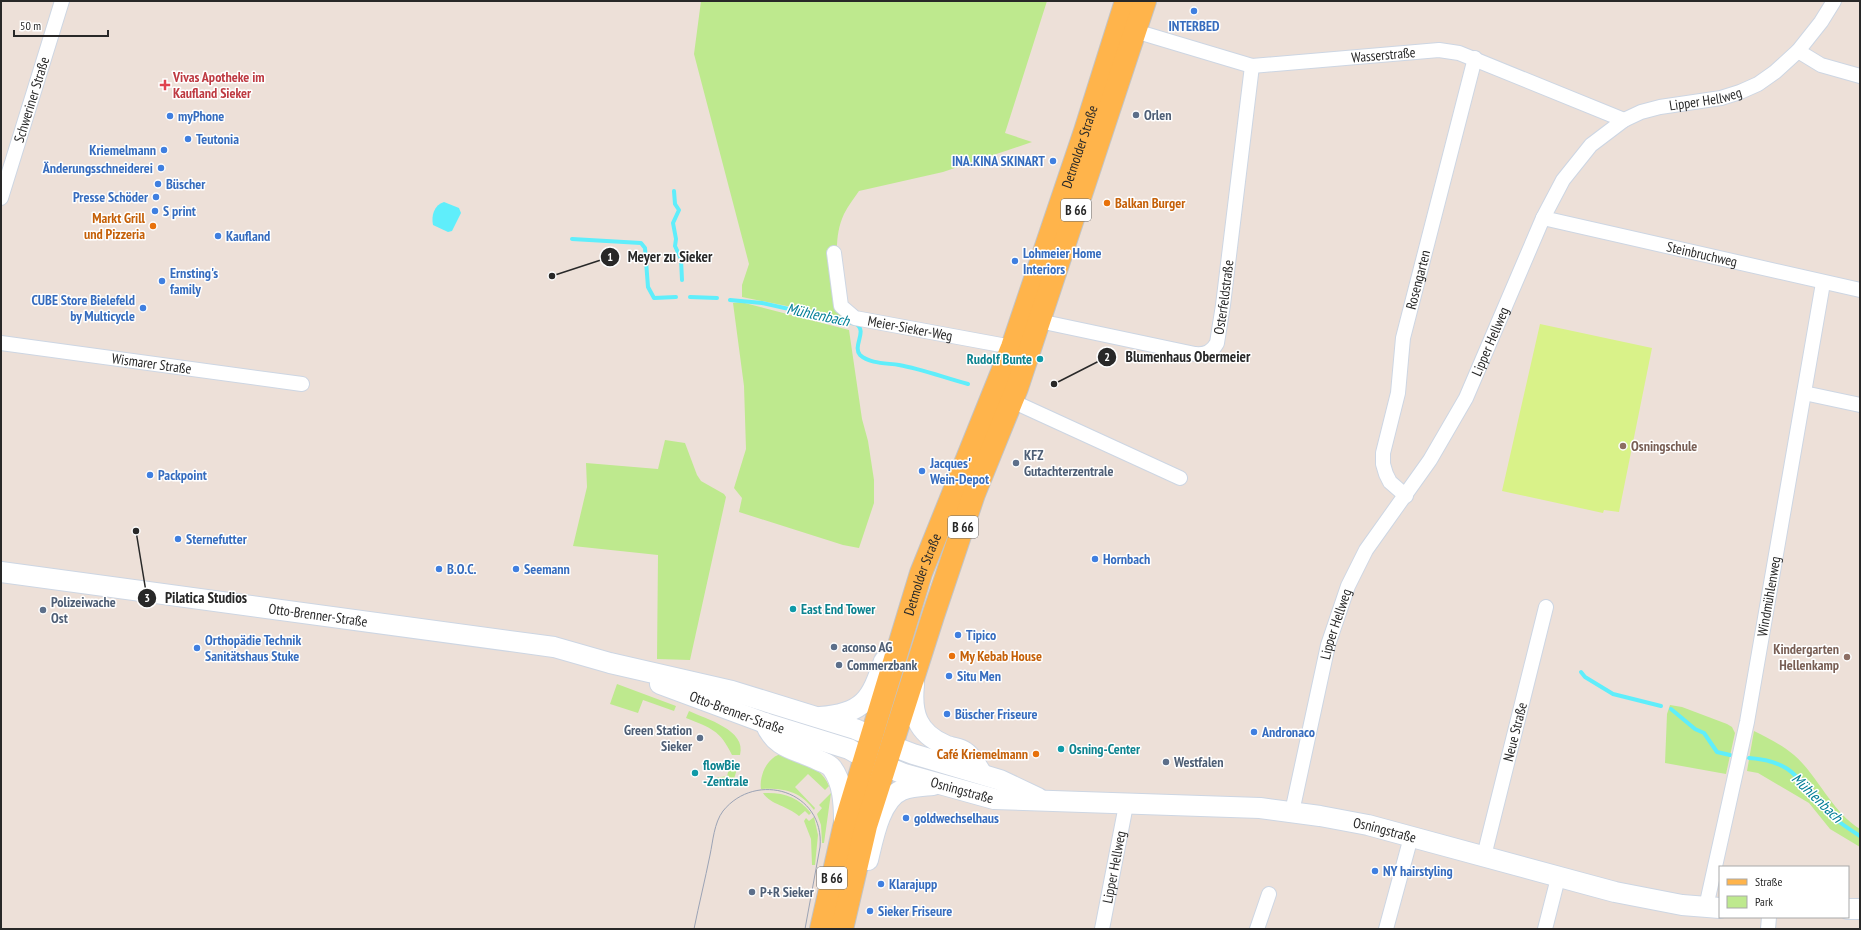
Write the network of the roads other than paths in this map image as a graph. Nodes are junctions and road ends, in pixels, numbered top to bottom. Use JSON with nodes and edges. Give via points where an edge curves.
{"nodes":[{"id":1,"x":62,"y":1,"type":"edge"},
{"id":2,"x":1126,"y":1,"type":"edge"},
{"id":3,"x":1145,"y":1,"type":"edge"},
{"id":4,"x":1834,"y":1,"type":"edge"},
{"id":5,"x":1135,"y":31,"type":"junction"},
{"id":6,"x":1798,"y":51,"type":"junction"},
{"id":7,"x":1475,"y":58,"type":"junction"},
{"id":8,"x":1252,"y":66,"type":"junction"},
{"id":9,"x":1860,"y":76,"type":"edge"},
{"id":10,"x":1624,"y":120,"type":"junction"},
{"id":11,"x":1,"y":198,"type":"edge"},
{"id":12,"x":1543,"y":218,"type":"junction"},
{"id":13,"x":834,"y":253,"type":"dead end"},
{"id":14,"x":1823,"y":283,"type":"junction"},
{"id":15,"x":1860,"y":290,"type":"edge"},
{"id":16,"x":1039,"y":321,"type":"junction"},
{"id":17,"x":1,"y":343,"type":"edge"},
{"id":18,"x":1012,"y":347,"type":"junction"},
{"id":19,"x":302,"y":384,"type":"dead end"},
{"id":20,"x":1804,"y":393,"type":"junction"},
{"id":21,"x":1012,"y":401,"type":"junction"},
{"id":22,"x":1860,"y":405,"type":"edge"},
{"id":23,"x":1180,"y":478,"type":"dead end"},
{"id":24,"x":1406,"y":496,"type":"junction"},
{"id":25,"x":1,"y":572,"type":"edge"},
{"id":26,"x":921,"y":573,"type":"junction"},
{"id":27,"x":1546,"y":607,"type":"dead end"},
{"id":28,"x":610,"y":663,"type":"junction"},
{"id":29,"x":916,"y":669,"type":"junction"},
{"id":30,"x":816,"y":718,"type":"junction"},
{"id":31,"x":764,"y":723,"type":"junction"},
{"id":32,"x":872,"y":736,"type":"junction"},
{"id":33,"x":892,"y":746,"type":"junction"},
{"id":34,"x":865,"y":758,"type":"junction"},
{"id":35,"x":885,"y":766,"type":"junction"},
{"id":36,"x":982,"y":774,"type":"junction"},
{"id":37,"x":940,"y":784,"type":"junction"},
{"id":38,"x":1041,"y":800,"type":"junction"},
{"id":39,"x":1126,"y":805,"type":"junction"},
{"id":40,"x":1292,"y":812,"type":"junction"},
{"id":41,"x":844,"y":827,"type":"junction"},
{"id":42,"x":1411,"y":837,"type":"junction"},
{"id":43,"x":1484,"y":856,"type":"junction"},
{"id":44,"x":1721,"y":866,"type":"edge"},
{"id":45,"x":1719,"y":875,"type":"edge"},
{"id":46,"x":1558,"y":878,"type":"junction"},
{"id":47,"x":1269,"y":894,"type":"dead end"},
{"id":48,"x":1713,"y":908,"type":"edge"},
{"id":49,"x":1849,"y":909,"type":"edge"},
{"id":50,"x":1860,"y":909,"type":"edge"},
{"id":51,"x":1769,"y":918,"type":"edge"},
{"id":52,"x":821,"y":929,"type":"edge"},
{"id":53,"x":843,"y":929,"type":"edge"},
{"id":54,"x":1102,"y":929,"type":"edge"},
{"id":55,"x":1257,"y":929,"type":"edge"},
{"id":56,"x":1386,"y":929,"type":"edge"},
{"id":57,"x":1545,"y":929,"type":"edge"},
{"id":58,"x":1768,"y":929,"type":"edge"}],
"edges":[{"from":1,"to":11,"type":"street","name":"Schweriner Straße"},
{"from":2,"to":18,"type":"main road","name":"Detmolder Straße","number":"B 66"},
{"from":3,"to":5,"type":"main road","name":"Detmolder Straße","number":"B 66"},
{"from":4,"to":6,"type":"street","name":"Lipper Hellweg"},
{"from":5,"to":8,"type":"street","name":"Wasserstraße"},
{"from":5,"to":16,"type":"main road","name":"Detmolder Straße","number":"B 66"},
{"from":6,"to":9,"type":"street","via":[[1821,65]]},
{"from":6,"to":10,"type":"street","name":"Lipper Hellweg","via":[[1775,72],[1740,92],[1697,103],[1642,112]]},
{"from":7,"to":8,"type":"street","name":"Wasserstraße","via":[[1439,50]]},
{"from":7,"to":10,"type":"street","name":"Wasserstraße"},
{"from":7,"to":24,"type":"street","name":"Rosengarten","via":[[1403,338],[1398,393],[1383,453],[1383,464],[1390,482]]},
{"from":8,"to":16,"type":"street","name":"Osterfeldstraße","via":[[1223,305],[1214,348],[1202,354],[1195,354]]},
{"from":10,"to":12,"type":"street","name":"Lipper Hellweg","via":[[1591,145],[1563,180]]},
{"from":12,"to":14,"type":"street","name":"Steinbruchweg"},
{"from":12,"to":24,"type":"street","name":"Lipper Hellweg","via":[[1466,398]]},
{"from":13,"to":18,"type":"street","name":"Meier-Sieker-Weg","via":[[841,306],[855,318]]},
{"from":14,"to":15,"type":"street","name":"Steinbruchweg"},
{"from":14,"to":20,"type":"street","name":"Windmühlenweg"},
{"from":16,"to":21,"type":"main road","name":"Detmolder Straße","number":"B 66"},
{"from":17,"to":19,"type":"street","name":"Wismarer Straße"},
{"from":18,"to":26,"type":"main road","name":"Detmolder Straße","number":"B 66"},
{"from":20,"to":22,"type":"street"},
{"from":20,"to":44,"type":"street","name":"Windmühlenweg"},
{"from":21,"to":23,"type":"street"},
{"from":21,"to":29,"type":"main road","name":"Detmolder Straße","number":"B 66","via":[[974,494]]},
{"from":24,"to":40,"type":"street","name":"Lipper Hellweg","via":[[1366,550],[1353,574],[1337,616],[1328,645]]},
{"from":25,"to":28,"type":"street","name":"Otto-Brenner-Straße","via":[[536,644]]},
{"from":26,"to":30,"type":"street","via":[[903,604],[877,683],[868,700],[843,712]]},
{"from":26,"to":32,"type":"main road","name":"Detmolder Straße","number":"B 66"},
{"from":27,"to":43,"type":"street","name":"Neue Straße"},
{"from":28,"to":30,"type":"street","name":"Otto-Brenner-Straße","via":[[732,691]]},
{"from":28,"to":31,"type":"street","name":"Otto-Brenner-Straße"},
{"from":29,"to":33,"type":"main road","name":"Detmolder Straße","number":"B 66"},
{"from":29,"to":36,"type":"street","via":[[912,700],[920,726],[934,740],[964,751]]},
{"from":30,"to":32,"type":"street","name":"Otto-Brenner-Straße"},
{"from":31,"to":34,"type":"street","name":"Otto-Brenner-Straße","via":[[849,749]]},
{"from":31,"to":41,"type":"street","number":"B 66","via":[[775,741],[831,766],[842,792]]},
{"from":32,"to":33,"type":"main road"},
{"from":32,"to":34,"type":"main road","name":"Detmolder Straße","number":"B 66"},
{"from":33,"to":35,"type":"main road","name":"Detmolder Straße","number":"B 66"},
{"from":33,"to":36,"type":"street","name":"Osningstraße"},
{"from":34,"to":35,"type":"main road"},
{"from":34,"to":41,"type":"main road","name":"Detmolder Straße","number":"B 66"},
{"from":35,"to":37,"type":"street","name":"Osningstraße"},
{"from":35,"to":53,"type":"main road","name":"Detmolder Straße","number":"B 66","via":[[866,826]]},
{"from":36,"to":38,"type":"street","name":"Osningstraße"},
{"from":37,"to":38,"type":"street","name":"Osningstraße","via":[[994,799]]},
{"from":37,"to":53,"type":"street","via":[[904,789],[892,796],[876,833],[855,912]]},
{"from":38,"to":39,"type":"street","name":"Osningstraße"},
{"from":39,"to":40,"type":"street","name":"Osningstraße","via":[[1223,807]]},
{"from":39,"to":54,"type":"street","name":"Lipper Hellweg"},
{"from":40,"to":42,"type":"street","name":"Osningstraße"},
{"from":41,"to":52,"type":"main road","name":"Detmolder Straße","number":"B 66"},
{"from":42,"to":43,"type":"street","name":"Osningstraße"},
{"from":42,"to":56,"type":"street"},
{"from":43,"to":46,"type":"street","name":"Osningstraße"},
{"from":45,"to":48,"type":"street","name":"Windmühlenweg"},
{"from":46,"to":48,"type":"street","name":"Osningstraße","via":[[1615,892]]},
{"from":46,"to":57,"type":"street"},
{"from":47,"to":55,"type":"street"},
{"from":49,"to":50,"type":"street"},
{"from":51,"to":58,"type":"street"}]}
